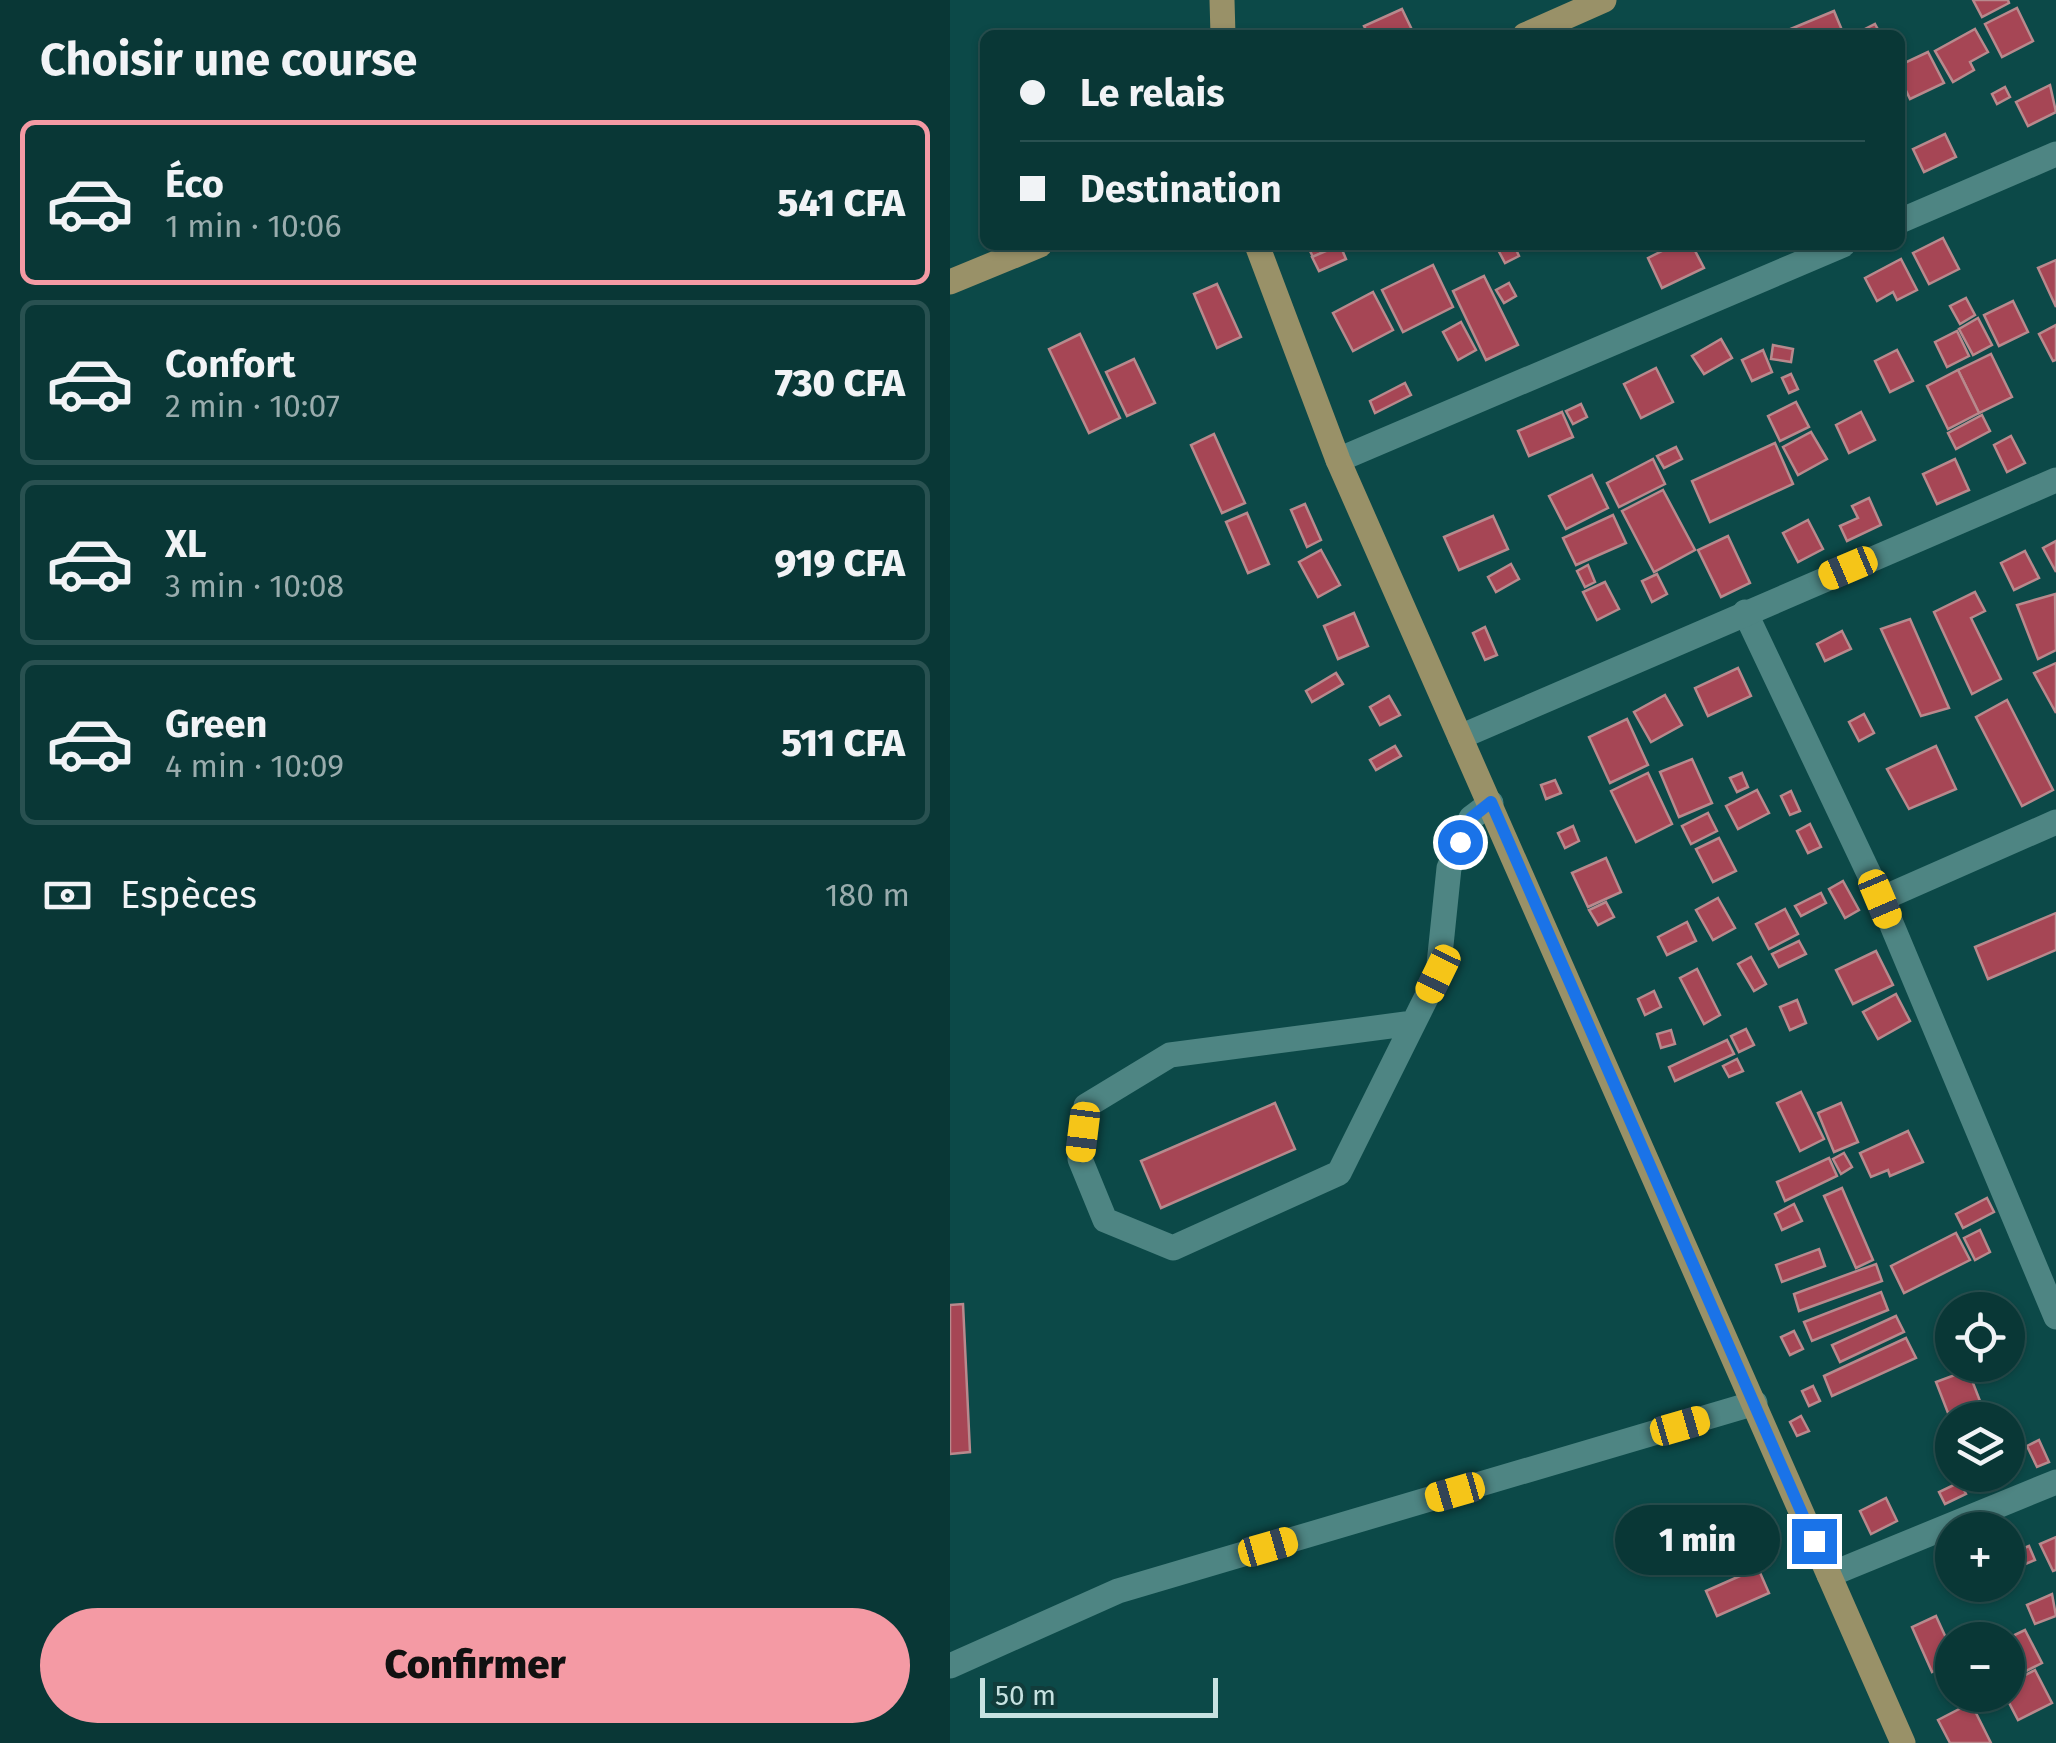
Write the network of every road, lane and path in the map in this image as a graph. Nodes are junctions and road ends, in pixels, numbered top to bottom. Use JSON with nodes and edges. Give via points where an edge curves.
{"nodes":[{"id":1,"x":1222,"y":0,"type":"edge"},
{"id":2,"x":1604,"y":0,"type":"edge"},
{"id":3,"x":1223,"y":30,"type":"edge"},
{"id":4,"x":1536,"y":30,"type":"edge"},
{"id":5,"x":2056,"y":154,"type":"edge"},
{"id":6,"x":1905,"y":219,"type":"edge"},
{"id":7,"x":1028,"y":250,"type":"edge"},
{"id":8,"x":1259,"y":250,"type":"edge"},
{"id":9,"x":1831,"y":250,"type":"edge"},
{"id":10,"x":950,"y":282,"type":"edge"},
{"id":11,"x":1338,"y":460,"type":"junction"},
{"id":12,"x":2056,"y":480,"type":"edge"},
{"id":13,"x":1745,"y":612,"type":"junction"},
{"id":14,"x":1460,"y":737,"type":"junction"},
{"id":15,"x":1491,"y":802,"type":"junction"},
{"id":16,"x":2056,"y":822,"type":"edge"},
{"id":17,"x":1880,"y":899,"type":"junction"},
{"id":18,"x":1414,"y":1023,"type":"junction"},
{"id":19,"x":2056,"y":1316,"type":"edge"},
{"id":20,"x":1754,"y":1403,"type":"junction"},
{"id":21,"x":2056,"y":1482,"type":"edge"},
{"id":22,"x":1829,"y":1575,"type":"junction"},
{"id":23,"x":976,"y":1654,"type":"junction"},
{"id":24,"x":950,"y":1666,"type":"edge"},
{"id":25,"x":950,"y":1682,"type":"edge"},
{"id":26,"x":1904,"y":1743,"type":"edge"}],
"edges":[{"from":1,"to":3,"type":"main road"},
{"from":2,"to":4,"type":"main road"},
{"from":5,"to":6,"type":"street"},
{"from":7,"to":10,"type":"main road"},
{"from":8,"to":11,"type":"main road"},
{"from":9,"to":11,"type":"street"},
{"from":11,"to":14,"type":"main road"},
{"from":12,"to":13,"type":"street"},
{"from":13,"to":14,"type":"street"},
{"from":13,"to":17,"type":"street"},
{"from":14,"to":15,"type":"main road"},
{"from":15,"to":18,"type":"street","via":[[1471,818],[1450,868],[1438,974]]},
{"from":15,"to":20,"type":"main road"},
{"from":16,"to":17,"type":"street"},
{"from":17,"to":19,"type":"street"},
{"from":18,"to":18,"type":"street","via":[[1339,1173],[1173,1248],[1106,1220],[1080,1159],[1086,1106],[1170,1055]]},
{"from":20,"to":22,"type":"main road"},
{"from":20,"to":23,"type":"street","via":[[1118,1591]]},
{"from":21,"to":22,"type":"street"},
{"from":22,"to":26,"type":"main road"},
{"from":23,"to":24,"type":"street"},
{"from":23,"to":25,"type":"street"}]}
